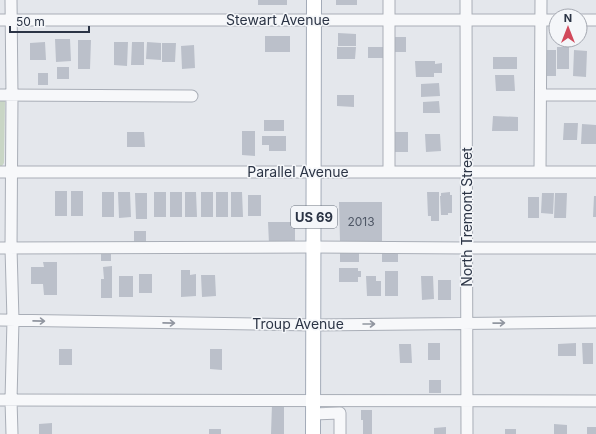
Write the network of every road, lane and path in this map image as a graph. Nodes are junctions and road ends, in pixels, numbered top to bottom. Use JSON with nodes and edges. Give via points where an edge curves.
{"nodes":[{"id":1,"x":11,"y":0,"type":"edge"},
{"id":2,"x":314,"y":0,"type":"edge"},
{"id":3,"x":389,"y":0,"type":"edge"},
{"id":4,"x":466,"y":0,"type":"edge"},
{"id":5,"x":541,"y":0,"type":"edge"},
{"id":6,"x":5,"y":20,"type":"edge"},
{"id":7,"x":314,"y":20,"type":"junction"},
{"id":8,"x":389,"y":20,"type":"junction"},
{"id":9,"x":466,"y":20,"type":"junction"},
{"id":10,"x":541,"y":20,"type":"junction"},
{"id":11,"x":548,"y":20,"type":"edge"},
{"id":12,"x":12,"y":95,"type":"junction"},
{"id":13,"x":541,"y":95,"type":"junction"},
{"id":14,"x":596,"y":95,"type":"edge"},
{"id":15,"x":0,"y":96,"type":"edge"},
{"id":16,"x":192,"y":96,"type":"dead end"},
{"id":17,"x":6,"y":172,"type":"edge"},
{"id":18,"x":315,"y":172,"type":"junction"},
{"id":19,"x":389,"y":172,"type":"junction"},
{"id":20,"x":540,"y":172,"type":"junction"},
{"id":21,"x":596,"y":172,"type":"edge"},
{"id":22,"x":467,"y":173,"type":"junction"},
{"id":23,"x":314,"y":247,"type":"junction"},
{"id":24,"x":6,"y":248,"type":"edge"},
{"id":25,"x":467,"y":248,"type":"junction"},
{"id":26,"x":596,"y":248,"type":"edge"},
{"id":27,"x":0,"y":320,"type":"edge"},
{"id":28,"x":12,"y":320,"type":"junction"},
{"id":29,"x":596,"y":322,"type":"edge"},
{"id":30,"x":467,"y":324,"type":"junction"},
{"id":31,"x":314,"y":325,"type":"junction"},
{"id":32,"x":5,"y":400,"type":"edge"},
{"id":33,"x":313,"y":400,"type":"junction"},
{"id":34,"x":340,"y":400,"type":"junction"},
{"id":35,"x":468,"y":401,"type":"junction"},
{"id":36,"x":596,"y":401,"type":"edge"},
{"id":37,"x":340,"y":413,"type":"junction"},
{"id":38,"x":313,"y":414,"type":"junction"},
{"id":39,"x":12,"y":434,"type":"edge"},
{"id":40,"x":313,"y":434,"type":"edge"},
{"id":41,"x":340,"y":434,"type":"edge"},
{"id":42,"x":467,"y":434,"type":"edge"}],
"edges":[{"from":1,"to":6,"type":"street"},
{"from":2,"to":7,"type":"main road","number":"US 69"},
{"from":3,"to":8,"type":"street"},
{"from":4,"to":9,"type":"street","name":"North Tremont Street"},
{"from":5,"to":10,"type":"street"},
{"from":6,"to":7,"type":"street","name":"Stewart Avenue"},
{"from":6,"to":12,"type":"street"},
{"from":7,"to":8,"type":"street","name":"Stewart Avenue"},
{"from":7,"to":18,"type":"main road","number":"US 69"},
{"from":8,"to":9,"type":"street","name":"Stewart Avenue"},
{"from":8,"to":19,"type":"street"},
{"from":9,"to":10,"type":"street","name":"Stewart Avenue"},
{"from":9,"to":22,"type":"street","name":"North Tremont Street"},
{"from":10,"to":11,"type":"street","name":"Stewart Avenue"},
{"from":10,"to":13,"type":"street"},
{"from":12,"to":15,"type":"street"},
{"from":12,"to":16,"type":"street"},
{"from":12,"to":17,"type":"street"},
{"from":13,"to":14,"type":"street"},
{"from":13,"to":20,"type":"street"},
{"from":17,"to":18,"type":"street","name":"Parallel Avenue"},
{"from":17,"to":24,"type":"street"},
{"from":18,"to":19,"type":"street","name":"Parallel Avenue"},
{"from":18,"to":23,"type":"main road","number":"US 69"},
{"from":19,"to":22,"type":"street","name":"Parallel Avenue"},
{"from":20,"to":21,"type":"street","name":"Parallel Avenue"},
{"from":20,"to":22,"type":"street","name":"Parallel Avenue"},
{"from":22,"to":25,"type":"street","name":"North Tremont Street"},
{"from":23,"to":24,"type":"street"},
{"from":23,"to":25,"type":"street"},
{"from":23,"to":31,"type":"main road","number":"US 69"},
{"from":24,"to":28,"type":"street"},
{"from":25,"to":26,"type":"street"},
{"from":25,"to":30,"type":"street","name":"North Tremont Street"},
{"from":27,"to":28,"type":"street","name":"Troup Avenue"},
{"from":28,"to":31,"type":"street","name":"Troup Avenue","one_way":true},
{"from":28,"to":32,"type":"street"},
{"from":30,"to":29,"type":"street","name":"Troup Avenue","one_way":true},
{"from":31,"to":30,"type":"street","name":"Troup Avenue","one_way":true},
{"from":30,"to":35,"type":"street","name":"North Tremont Street"},
{"from":31,"to":33,"type":"main road","number":"US 69"},
{"from":32,"to":33,"type":"street"},
{"from":32,"to":39,"type":"street"},
{"from":33,"to":34,"type":"street"},
{"from":33,"to":38,"type":"main road","number":"US 69"},
{"from":34,"to":35,"type":"street"},
{"from":34,"to":37,"type":"street"},
{"from":35,"to":36,"type":"street"},
{"from":35,"to":42,"type":"street","name":"North Tremont Street"},
{"from":37,"to":38,"type":"street"},
{"from":37,"to":41,"type":"street"},
{"from":38,"to":40,"type":"main road","number":"US 69"}]}
